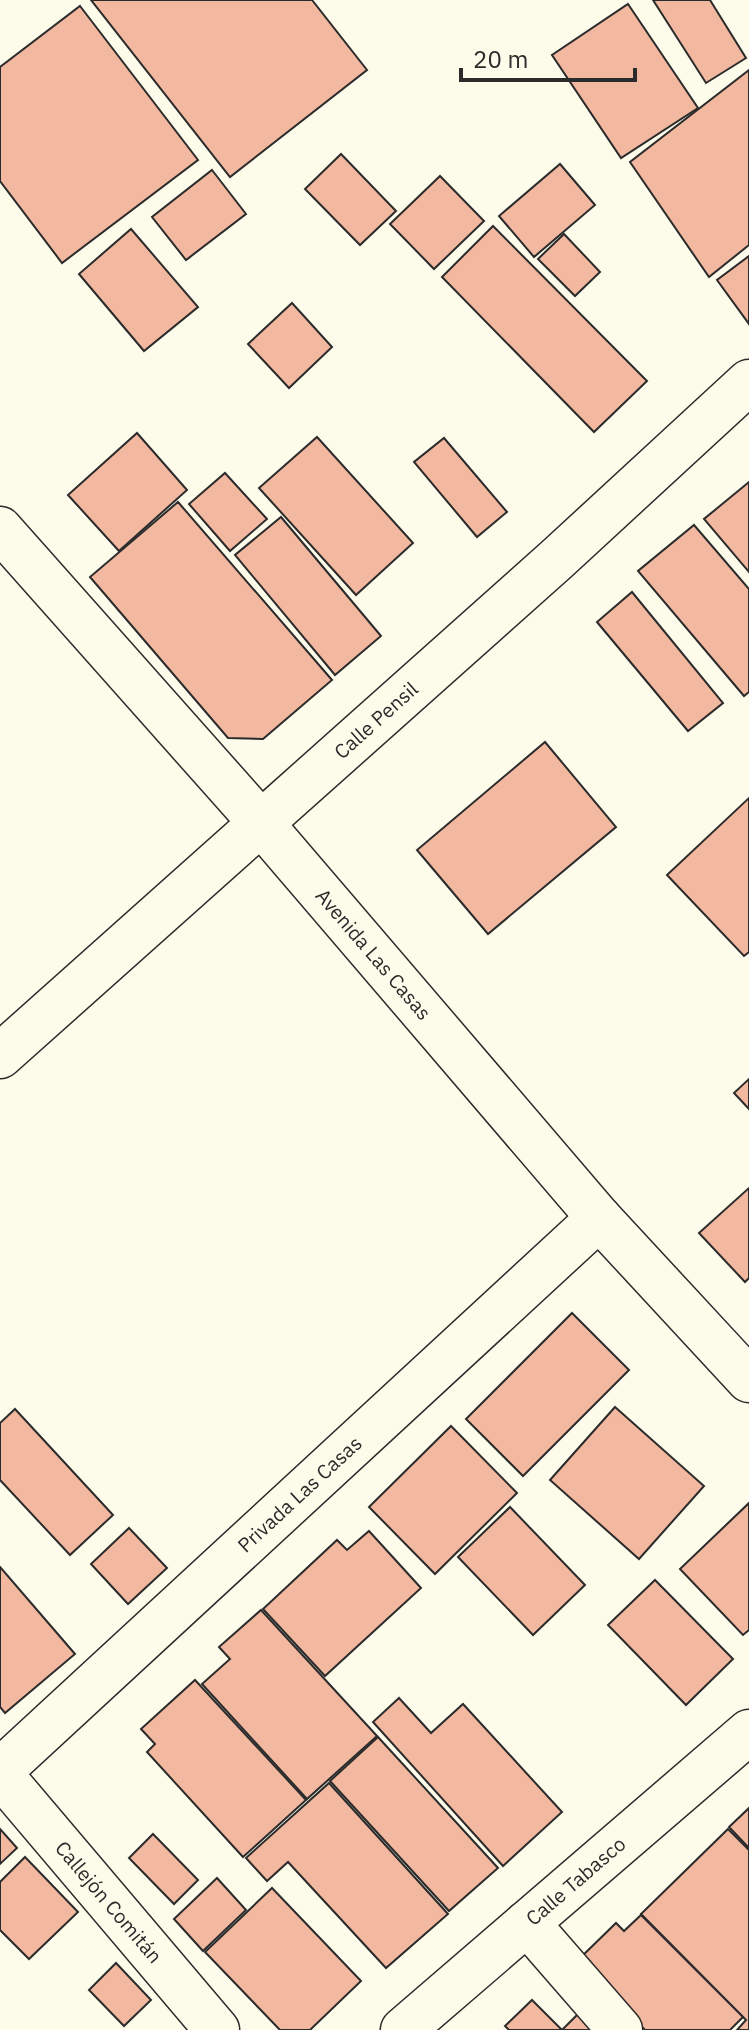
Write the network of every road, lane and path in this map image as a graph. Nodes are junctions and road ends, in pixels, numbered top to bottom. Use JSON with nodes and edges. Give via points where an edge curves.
{"nodes":[{"id":1,"x":749,"y":382,"type":"edge"},
{"id":2,"x":0,"y":529,"type":"edge"},
{"id":3,"x":261,"y":823,"type":"junction"},
{"id":4,"x":0,"y":1056,"type":"edge"},
{"id":5,"x":599,"y":1218,"type":"junction"},
{"id":6,"x":749,"y":1380,"type":"edge"},
{"id":7,"x":749,"y":1732,"type":"edge"},
{"id":8,"x":0,"y":1772,"type":"edge"},
{"id":9,"x":527,"y":1923,"type":"junction"},
{"id":10,"x":217,"y":2030,"type":"edge"},
{"id":11,"x":403,"y":2030,"type":"edge"},
{"id":12,"x":620,"y":2030,"type":"edge"}],
"edges":[{"from":1,"to":3,"type":"street","name":"Calle Pensil"},
{"from":2,"to":3,"type":"street","name":"Avenida Las Casas"},
{"from":3,"to":4,"type":"street","name":"Calle Pensil"},
{"from":3,"to":5,"type":"street","name":"Avenida Las Casas"},
{"from":5,"to":6,"type":"street","name":"Avenida Las Casas"},
{"from":5,"to":8,"type":"street","name":"Privada Las Casas"},
{"from":7,"to":9,"type":"street","name":"Calle Tabasco"},
{"from":8,"to":10,"type":"street","name":"Callejón Comitán"},
{"from":9,"to":11,"type":"street","name":"Calle Tabasco"},
{"from":9,"to":12,"type":"street"}]}
